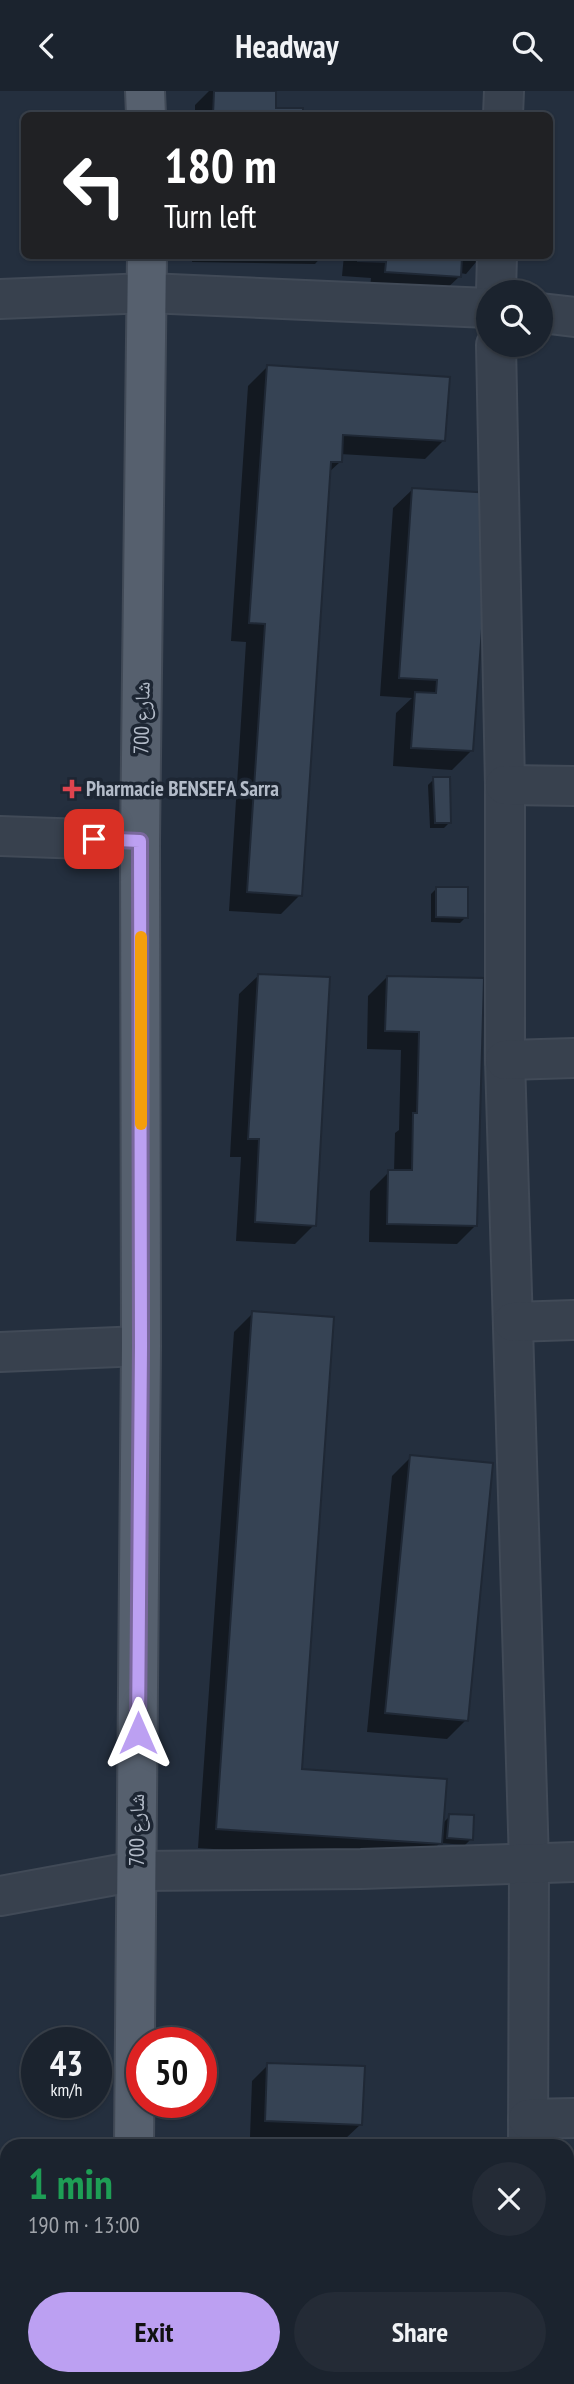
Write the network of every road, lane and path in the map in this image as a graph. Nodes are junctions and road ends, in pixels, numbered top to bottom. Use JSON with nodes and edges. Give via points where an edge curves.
{"nodes":[{"id":1,"x":145,"y":91,"type":"edge"},
{"id":2,"x":504,"y":91,"type":"edge"},
{"id":3,"x":146,"y":112,"type":"edge"},
{"id":4,"x":503,"y":112,"type":"edge"},
{"id":5,"x":147,"y":259,"type":"edge"},
{"id":6,"x":497,"y":259,"type":"edge"},
{"id":7,"x":496,"y":280,"type":"edge"},
{"id":8,"x":148,"y":293,"type":"junction"},
{"id":9,"x":0,"y":299,"type":"edge"},
{"id":10,"x":476,"y":307,"type":"edge"},
{"id":11,"x":553,"y":314,"type":"edge"},
{"id":12,"x":574,"y":317,"type":"edge"},
{"id":13,"x":496,"y":357,"type":"edge"},
{"id":14,"x":505,"y":785,"type":"junction"},
{"id":15,"x":574,"y":786,"type":"edge"},
{"id":16,"x":0,"y":836,"type":"edge"},
{"id":17,"x":140,"y":841,"type":"junction"},
{"id":18,"x":574,"y":1058,"type":"edge"},
{"id":19,"x":505,"y":1060,"type":"junction"},
{"id":20,"x":574,"y":1320,"type":"edge"},
{"id":21,"x":513,"y":1322,"type":"junction"},
{"id":22,"x":141,"y":1346,"type":"junction"},
{"id":23,"x":0,"y":1352,"type":"edge"},
{"id":24,"x":574,"y":1861,"type":"edge"},
{"id":25,"x":529,"y":1863,"type":"junction"},
{"id":26,"x":137,"y":1871,"type":"junction"},
{"id":27,"x":0,"y":1896,"type":"edge"},
{"id":28,"x":574,"y":2118,"type":"edge"},
{"id":29,"x":528,"y":2132,"type":"edge"},
{"id":30,"x":134,"y":2139,"type":"edge"}],
"edges":[{"from":1,"to":3,"type":"main road"},
{"from":2,"to":4,"type":"street"},
{"from":5,"to":8,"type":"main road","name":"شارع 700"},
{"from":6,"to":7,"type":"street"},
{"from":8,"to":9,"type":"street"},
{"from":8,"to":10,"type":"street"},
{"from":8,"to":17,"type":"main road","name":"شارع 700"},
{"from":11,"to":12,"type":"street"},
{"from":13,"to":14,"type":"street"},
{"from":14,"to":15,"type":"street"},
{"from":14,"to":19,"type":"street"},
{"from":16,"to":17,"type":"street"},
{"from":17,"to":22,"type":"main road","name":"شارع 700"},
{"from":18,"to":19,"type":"street"},
{"from":19,"to":21,"type":"street"},
{"from":20,"to":21,"type":"street"},
{"from":21,"to":25,"type":"street"},
{"from":22,"to":23,"type":"street"},
{"from":22,"to":26,"type":"main road","name":"شارع 700"},
{"from":24,"to":25,"type":"street"},
{"from":25,"to":26,"type":"street"},
{"from":25,"to":29,"type":"street"},
{"from":26,"to":27,"type":"street"},
{"from":26,"to":30,"type":"main road","name":"شارع 700"},
{"from":28,"to":29,"type":"street"}]}
